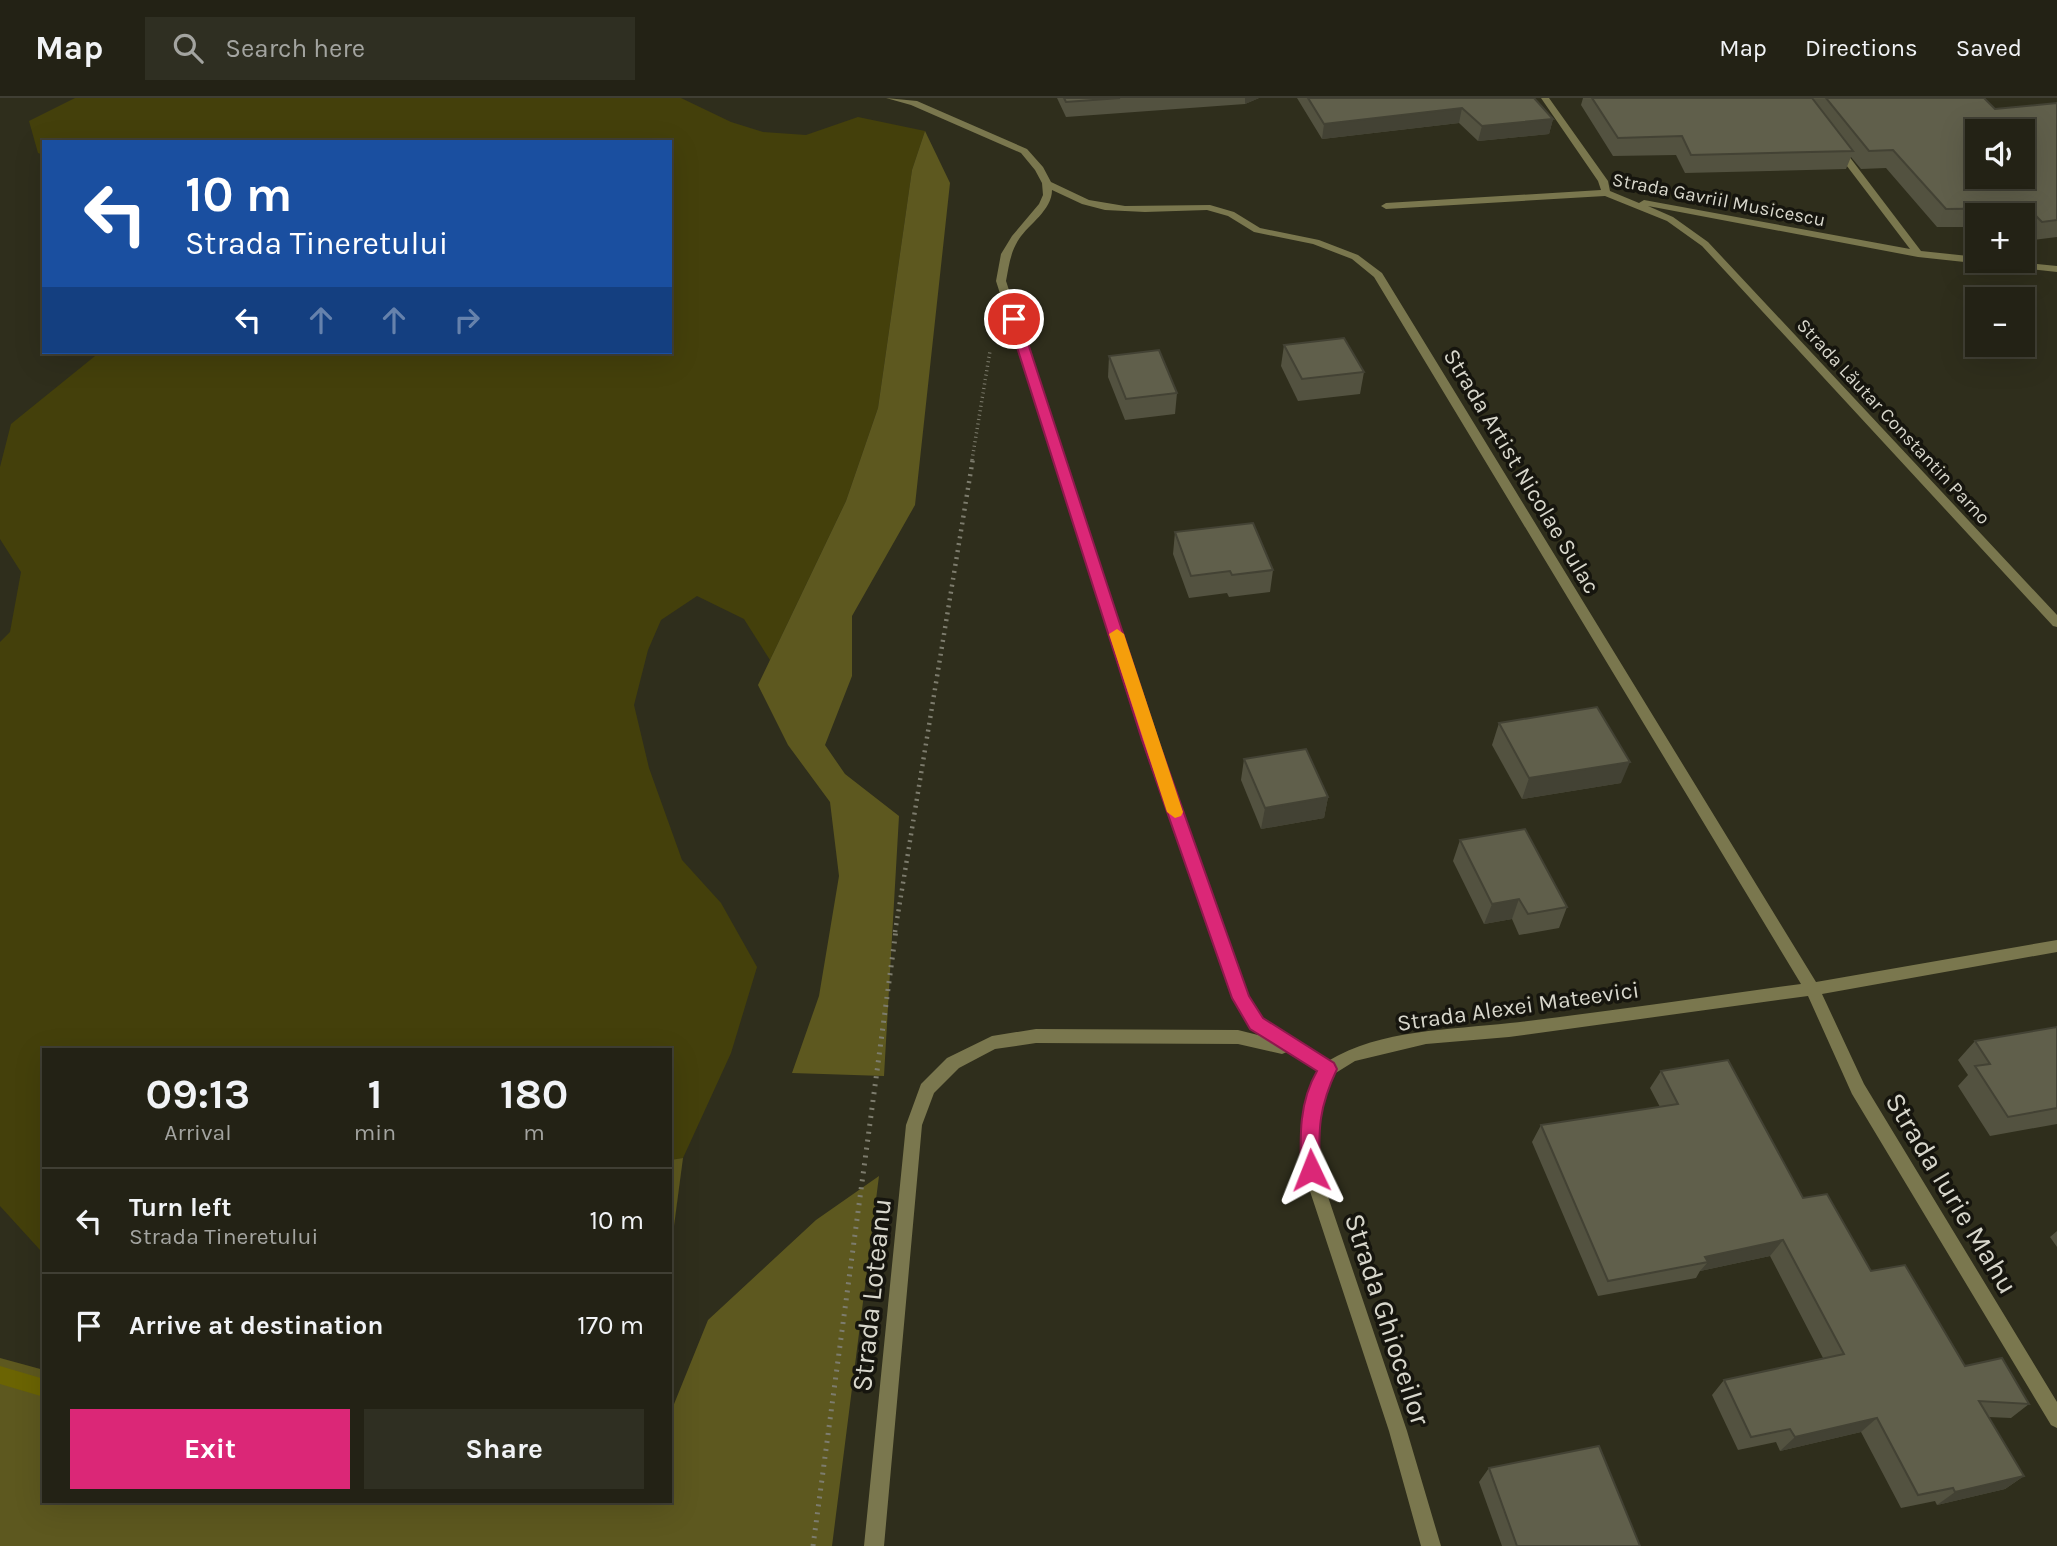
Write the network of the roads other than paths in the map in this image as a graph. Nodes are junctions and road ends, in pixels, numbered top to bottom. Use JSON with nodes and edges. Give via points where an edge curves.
{"nodes":[{"id":1,"x":890,"y":98,"type":"edge"},
{"id":2,"x":1545,"y":98,"type":"edge"},
{"id":3,"x":911,"y":101,"type":"edge"},
{"id":4,"x":1836,"y":144,"type":"edge"},
{"id":5,"x":1049,"y":184,"type":"junction"},
{"id":6,"x":1606,"y":193,"type":"junction"},
{"id":7,"x":1386,"y":206,"type":"dead end"},
{"id":8,"x":1918,"y":254,"type":"junction"},
{"id":9,"x":2057,"y":269,"type":"edge"},
{"id":10,"x":2057,"y":623,"type":"edge"},
{"id":11,"x":2057,"y":946,"type":"edge"},
{"id":12,"x":1812,"y":989,"type":"junction"},
{"id":13,"x":1328,"y":1069,"type":"junction"},
{"id":14,"x":2057,"y":1419,"type":"edge"},
{"id":15,"x":874,"y":1546,"type":"edge"},
{"id":16,"x":1431,"y":1546,"type":"edge"}],
"edges":[{"from":1,"to":3,"type":"street"},
{"from":2,"to":6,"type":"street","via":[[1603,181]]},
{"from":3,"to":5,"type":"street","via":[[1024,151]]},
{"from":4,"to":8,"type":"street"},
{"from":5,"to":12,"type":"street","name":"Strada Artist Nicolae Sulac","via":[[1066,197],[1107,209],[1219,209],[1257,230],[1316,242],[1355,257],[1378,275]]},
{"from":5,"to":13,"type":"street","via":[[1045,204],[1006,254],[1001,281],[1150,740],[1241,998],[1256,1024]]},
{"from":6,"to":7,"type":"street","name":"Strada Gavriil Musicescu"},
{"from":6,"to":8,"type":"street","name":"Strada Gavriil Musicescu"},
{"from":6,"to":10,"type":"street","name":"Strada Lăutar Constantin Parno","via":[[1670,219],[1705,244]]},
{"from":8,"to":9,"type":"street","name":"Strada Gavriil Musicescu"},
{"from":11,"to":12,"type":"street","name":"Strada Alexei Mateevici"},
{"from":12,"to":13,"type":"street","name":"Strada Alexei Mateevici","via":[[1426,1038],[1351,1055]]},
{"from":12,"to":14,"type":"street","name":"Strada Iurie Mahu","via":[[1858,1088]]},
{"from":13,"to":15,"type":"street","name":"Strada Loteanu","via":[[1275,1044],[1238,1037],[1036,1037],[992,1043],[953,1063],[927,1089],[914,1125]]},
{"from":13,"to":16,"type":"street","name":"Strada Ghioceilor","via":[[1317,1087],[1309,1129],[1311,1170],[1398,1431]]}]}
